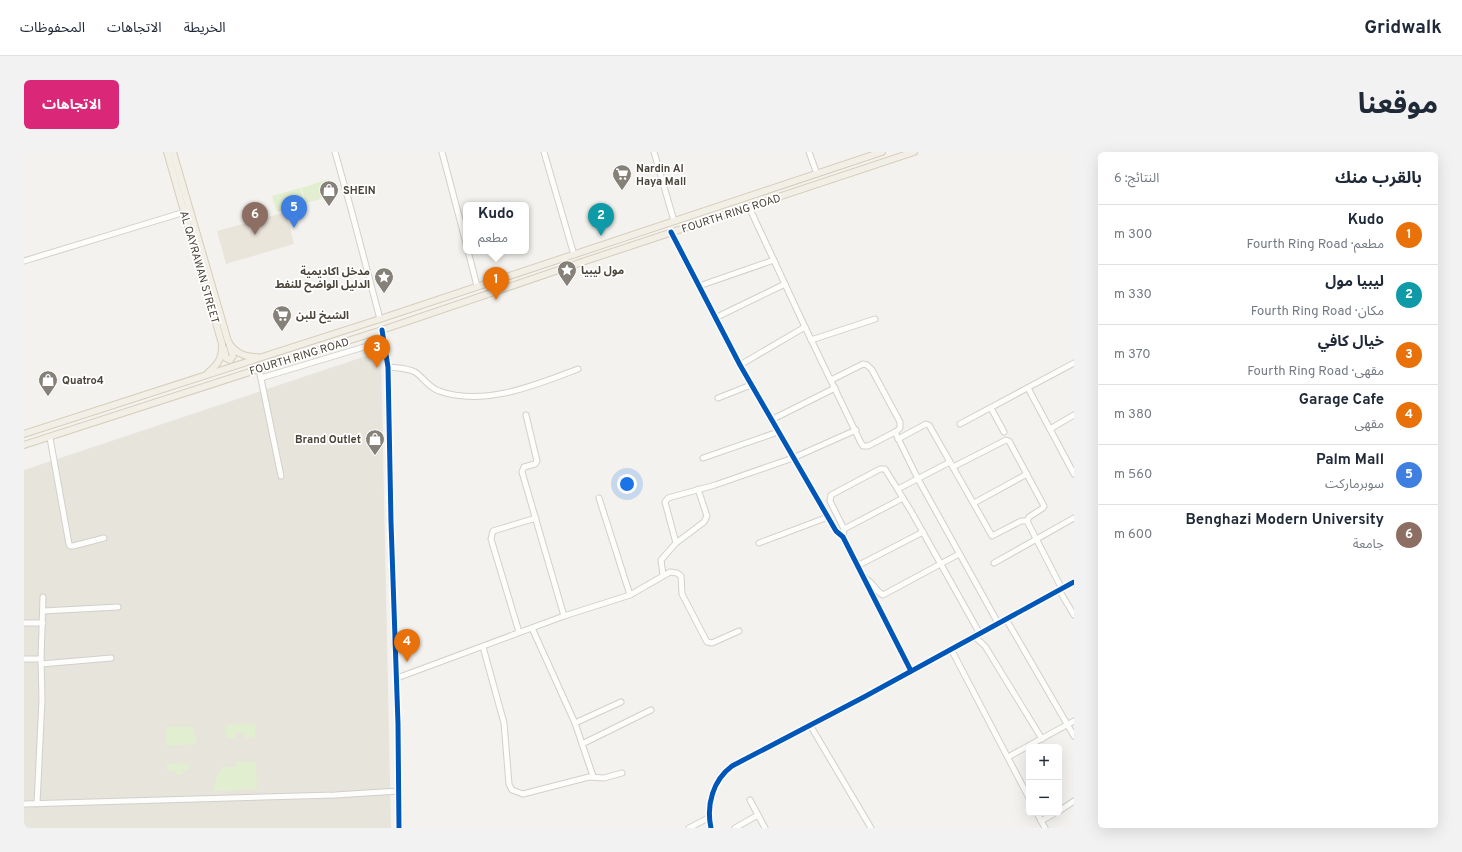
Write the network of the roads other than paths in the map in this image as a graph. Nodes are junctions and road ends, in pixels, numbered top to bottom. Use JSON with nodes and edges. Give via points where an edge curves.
{"nodes":[{"id":1,"x":167,"y":152,"type":"edge"},
{"id":2,"x":173,"y":152,"type":"edge"},
{"id":3,"x":335,"y":152,"type":"edge"},
{"id":4,"x":442,"y":152,"type":"edge"},
{"id":5,"x":544,"y":152,"type":"edge"},
{"id":6,"x":654,"y":152,"type":"edge"},
{"id":7,"x":808,"y":152,"type":"edge"},
{"id":8,"x":882,"y":152,"type":"edge"},
{"id":9,"x":914,"y":152,"type":"edge"},
{"id":10,"x":817,"y":174,"type":"junction"},
{"id":11,"x":749,"y":207,"type":"junction"},
{"id":12,"x":706,"y":210,"type":"junction"},
{"id":13,"x":187,"y":212,"type":"junction"},
{"id":14,"x":710,"y":220,"type":"junction"},
{"id":15,"x":674,"y":221,"type":"junction"},
{"id":16,"x":463,"y":232,"type":"edge"},
{"id":17,"x":671,"y":232,"type":"junction"},
{"id":18,"x":469,"y":254,"type":"edge"},
{"id":19,"x":574,"y":255,"type":"junction"},
{"id":20,"x":774,"y":260,"type":"junction"},
{"id":21,"x":24,"y":261,"type":"edge"},
{"id":22,"x":785,"y":284,"type":"junction"},
{"id":23,"x":477,"y":286,"type":"junction"},
{"id":24,"x":699,"y":286,"type":"junction"},
{"id":25,"x":715,"y":318,"type":"junction"},
{"id":26,"x":380,"y":319,"type":"junction"},
{"id":27,"x":875,"y":319,"type":"dead end"},
{"id":28,"x":805,"y":327,"type":"junction"},
{"id":29,"x":382,"y":330,"type":"junction"},
{"id":30,"x":811,"y":340,"type":"junction"},
{"id":31,"x":384,"y":341,"type":"junction"},
{"id":32,"x":222,"y":344,"type":"junction"},
{"id":33,"x":230,"y":344,"type":"junction"},
{"id":34,"x":260,"y":357,"type":"junction"},
{"id":35,"x":1074,"y":363,"type":"edge"},
{"id":36,"x":740,"y":365,"type":"junction"},
{"id":37,"x":388,"y":367,"type":"junction"},
{"id":38,"x":258,"y":369,"type":"junction"},
{"id":39,"x":578,"y":369,"type":"dead end"},
{"id":40,"x":204,"y":376,"type":"junction"},
{"id":41,"x":261,"y":378,"type":"junction"},
{"id":42,"x":831,"y":380,"type":"junction"},
{"id":43,"x":751,"y":385,"type":"junction"},
{"id":44,"x":835,"y":388,"type":"junction"},
{"id":45,"x":1028,"y":388,"type":"junction"},
{"id":46,"x":718,"y":398,"type":"dead end"},
{"id":47,"x":991,"y":408,"type":"junction"},
{"id":48,"x":526,"y":415,"type":"dead end"},
{"id":49,"x":1074,"y":415,"type":"edge"},
{"id":50,"x":771,"y":420,"type":"junction"},
{"id":51,"x":960,"y":424,"type":"dead end"},
{"id":52,"x":1050,"y":429,"type":"junction"},
{"id":53,"x":856,"y":430,"type":"junction"},
{"id":54,"x":778,"y":432,"type":"junction"},
{"id":55,"x":895,"y":432,"type":"junction"},
{"id":56,"x":1004,"y":432,"type":"dead end"},
{"id":57,"x":24,"y":434,"type":"edge"},
{"id":58,"x":50,"y":438,"type":"junction"},
{"id":59,"x":898,"y":439,"type":"junction"},
{"id":60,"x":24,"y":445,"type":"edge"},
{"id":61,"x":703,"y":458,"type":"dead end"},
{"id":62,"x":793,"y":458,"type":"junction"},
{"id":63,"x":950,"y":462,"type":"junction"},
{"id":64,"x":1072,"y":466,"type":"edge"},
{"id":65,"x":953,"y":467,"type":"junction"},
{"id":66,"x":1027,"y":474,"type":"junction"},
{"id":67,"x":1074,"y":474,"type":"edge"},
{"id":68,"x":281,"y":476,"type":"dead end"},
{"id":69,"x":918,"y":479,"type":"junction"},
{"id":70,"x":698,"y":489,"type":"junction"},
{"id":71,"x":898,"y":489,"type":"junction"},
{"id":72,"x":599,"y":498,"type":"dead end"},
{"id":73,"x":903,"y":498,"type":"junction"},
{"id":74,"x":974,"y":503,"type":"junction"},
{"id":75,"x":828,"y":517,"type":"junction"},
{"id":76,"x":536,"y":518,"type":"junction"},
{"id":77,"x":1074,"y":518,"type":"edge"},
{"id":78,"x":1026,"y":521,"type":"junction"},
{"id":79,"x":844,"y":529,"type":"junction"},
{"id":80,"x":923,"y":532,"type":"junction"},
{"id":81,"x":104,"y":538,"type":"dead end"},
{"id":82,"x":843,"y":538,"type":"junction"},
{"id":83,"x":1037,"y":539,"type":"junction"},
{"id":84,"x":676,"y":543,"type":"junction"},
{"id":85,"x":759,"y":543,"type":"dead end"},
{"id":86,"x":959,"y":554,"type":"junction"},
{"id":87,"x":940,"y":564,"type":"junction"},
{"id":88,"x":994,"y":564,"type":"dead end"},
{"id":89,"x":857,"y":566,"type":"junction"},
{"id":90,"x":663,"y":575,"type":"junction"},
{"id":91,"x":863,"y":577,"type":"junction"},
{"id":92,"x":1074,"y":582,"type":"edge"},
{"id":93,"x":1060,"y":590,"type":"junction"},
{"id":94,"x":630,"y":595,"type":"junction"},
{"id":95,"x":43,"y":596,"type":"dead end"},
{"id":96,"x":118,"y":607,"type":"dead end"},
{"id":97,"x":43,"y":611,"type":"junction"},
{"id":98,"x":1074,"y":615,"type":"edge"},
{"id":99,"x":564,"y":616,"type":"junction"},
{"id":100,"x":1006,"y":619,"type":"junction"},
{"id":101,"x":24,"y":623,"type":"edge"},
{"id":102,"x":43,"y":623,"type":"junction"},
{"id":103,"x":998,"y":623,"type":"junction"},
{"id":104,"x":532,"y":628,"type":"junction"},
{"id":105,"x":739,"y":631,"type":"dead end"},
{"id":106,"x":519,"y":632,"type":"junction"},
{"id":107,"x":980,"y":634,"type":"junction"},
{"id":108,"x":974,"y":636,"type":"junction"},
{"id":109,"x":483,"y":647,"type":"junction"},
{"id":110,"x":951,"y":649,"type":"junction"},
{"id":111,"x":111,"y":658,"type":"dead end"},
{"id":112,"x":24,"y":659,"type":"edge"},
{"id":113,"x":41,"y":661,"type":"junction"},
{"id":114,"x":911,"y":671,"type":"junction"},
{"id":115,"x":397,"y":678,"type":"junction"},
{"id":116,"x":621,"y":702,"type":"dead end"},
{"id":117,"x":651,"y":710,"type":"dead end"},
{"id":118,"x":1074,"y":721,"type":"edge"},
{"id":119,"x":574,"y":723,"type":"junction"},
{"id":120,"x":810,"y":725,"type":"junction"},
{"id":121,"x":1068,"y":725,"type":"junction"},
{"id":122,"x":1074,"y":736,"type":"edge"},
{"id":123,"x":1042,"y":738,"type":"junction"},
{"id":124,"x":582,"y":744,"type":"junction"},
{"id":125,"x":1008,"y":758,"type":"junction"},
{"id":126,"x":622,"y":773,"type":"dead end"},
{"id":127,"x":593,"y":776,"type":"junction"},
{"id":128,"x":399,"y":791,"type":"junction"},
{"id":129,"x":1026,"y":792,"type":"edge"},
{"id":130,"x":750,"y":800,"type":"dead end"},
{"id":131,"x":1074,"y":801,"type":"edge"},
{"id":132,"x":24,"y":804,"type":"edge"},
{"id":133,"x":37,"y":804,"type":"junction"},
{"id":134,"x":1062,"y":808,"type":"edge"},
{"id":135,"x":758,"y":815,"type":"junction"},
{"id":136,"x":1038,"y":816,"type":"edge"},
{"id":137,"x":1050,"y":816,"type":"edge"},
{"id":138,"x":710,"y":817,"type":"junction"},
{"id":139,"x":1041,"y":822,"type":"junction"},
{"id":140,"x":399,"y":828,"type":"edge"},
{"id":141,"x":689,"y":828,"type":"edge"},
{"id":142,"x":711,"y":828,"type":"edge"},
{"id":143,"x":736,"y":828,"type":"edge"},
{"id":144,"x":765,"y":828,"type":"edge"},
{"id":145,"x":871,"y":828,"type":"edge"},
{"id":146,"x":1045,"y":828,"type":"edge"}],
"edges":[{"from":1,"to":13,"type":"main road","name":"AL QAYRAWAN STREET"},
{"from":2,"to":13,"type":"main road","name":"AL QAYRAWAN STREET"},
{"from":3,"to":26,"type":"street"},
{"from":4,"to":16,"type":"street"},
{"from":5,"to":19,"type":"street"},
{"from":6,"to":15,"type":"street"},
{"from":7,"to":10,"type":"street"},
{"from":8,"to":10,"type":"main road","name":"FOURTH RING ROAD"},
{"from":9,"to":11,"type":"main road","name":"FOURTH RING ROAD"},
{"from":10,"to":12,"type":"main road","name":"FOURTH RING ROAD"},
{"from":11,"to":14,"type":"main road","name":"FOURTH RING ROAD"},
{"from":11,"to":20,"type":"street"},
{"from":12,"to":14,"type":"main road"},
{"from":12,"to":15,"type":"main road","name":"FOURTH RING ROAD"},
{"from":13,"to":21,"type":"street"},
{"from":13,"to":32,"type":"main road","name":"AL QAYRAWAN STREET"},
{"from":13,"to":33,"type":"main road","name":"AL QAYRAWAN STREET"},
{"from":14,"to":17,"type":"main road","name":"FOURTH RING ROAD"},
{"from":15,"to":19,"type":"main road","name":"FOURTH RING ROAD"},
{"from":17,"to":24,"type":"street"},
{"from":17,"to":29,"type":"main road","name":"FOURTH RING ROAD"},
{"from":18,"to":23,"type":"street"},
{"from":19,"to":23,"type":"main road","name":"FOURTH RING ROAD"},
{"from":20,"to":22,"type":"street"},
{"from":20,"to":24,"type":"street"},
{"from":22,"to":25,"type":"street"},
{"from":22,"to":28,"type":"street"},
{"from":23,"to":26,"type":"main road","name":"FOURTH RING ROAD"},
{"from":24,"to":25,"type":"street"},
{"from":25,"to":36,"type":"street"},
{"from":26,"to":34,"type":"main road","name":"FOURTH RING ROAD"},
{"from":27,"to":30,"type":"street"},
{"from":28,"to":30,"type":"street"},
{"from":28,"to":36,"type":"street"},
{"from":29,"to":31,"type":"street"},
{"from":29,"to":38,"type":"main road","name":"FOURTH RING ROAD"},
{"from":30,"to":42,"type":"street"},
{"from":31,"to":37,"type":"street"},
{"from":31,"to":41,"type":"street"},
{"from":32,"to":33,"type":"main road","via":[[229,360],[233,356]]},
{"from":32,"to":40,"type":"main road","name":"AL QAYRAWAN STREET","via":[[220,361]]},
{"from":33,"to":34,"type":"main road","via":[[242,354]]},
{"from":34,"to":40,"type":"main road","name":"FOURTH RING ROAD"},
{"from":35,"to":45,"type":"street"},
{"from":36,"to":43,"type":"street"},
{"from":37,"to":39,"type":"street","via":[[412,371],[437,390],[448,394],[477,397],[520,389]]},
{"from":37,"to":115,"type":"street"},
{"from":38,"to":41,"type":"street"},
{"from":38,"to":58,"type":"main road","name":"FOURTH RING ROAD"},
{"from":40,"to":57,"type":"main road","name":"FOURTH RING ROAD"},
{"from":41,"to":68,"type":"street"},
{"from":42,"to":44,"type":"street"},
{"from":42,"to":55,"type":"street","via":[[863,364],[869,366],[900,422],[900,428]]},
{"from":43,"to":46,"type":"street"},
{"from":43,"to":50,"type":"street"},
{"from":44,"to":50,"type":"street"},
{"from":44,"to":53,"type":"street"},
{"from":45,"to":47,"type":"street"},
{"from":45,"to":52,"type":"street"},
{"from":47,"to":51,"type":"street"},
{"from":47,"to":56,"type":"street"},
{"from":48,"to":76,"type":"street","via":[[537,461],[524,467],[522,472]]},
{"from":49,"to":52,"type":"street"},
{"from":50,"to":54,"type":"street"},
{"from":52,"to":64,"type":"street"},
{"from":53,"to":55,"type":"street","via":[[865,446]]},
{"from":53,"to":62,"type":"street"},
{"from":54,"to":61,"type":"street"},
{"from":54,"to":62,"type":"street"},
{"from":55,"to":59,"type":"street"},
{"from":58,"to":60,"type":"main road","name":"FOURTH RING ROAD"},
{"from":58,"to":81,"type":"street","via":[[70,546]]},
{"from":59,"to":63,"type":"street","via":[[928,424]]},
{"from":59,"to":69,"type":"street"},
{"from":62,"to":70,"type":"street"},
{"from":62,"to":75,"type":"street"},
{"from":63,"to":65,"type":"street"},
{"from":63,"to":69,"type":"street"},
{"from":64,"to":67,"type":"street"},
{"from":65,"to":66,"type":"street","via":[[1008,440]]},
{"from":65,"to":74,"type":"street"},
{"from":66,"to":74,"type":"street"},
{"from":66,"to":78,"type":"street","via":[[1044,506]]},
{"from":69,"to":71,"type":"street"},
{"from":69,"to":86,"type":"street"},
{"from":70,"to":84,"type":"street","via":[[706,519]]},
{"from":70,"to":84,"type":"street","via":[[669,497],[665,501]]},
{"from":71,"to":73,"type":"street"},
{"from":71,"to":79,"type":"street","via":[[882,468],[830,495],[830,501]]},
{"from":72,"to":94,"type":"street"},
{"from":73,"to":79,"type":"street"},
{"from":73,"to":80,"type":"street"},
{"from":74,"to":78,"type":"street","via":[[993,536],[1021,521]]},
{"from":75,"to":82,"type":"street"},
{"from":75,"to":85,"type":"street"},
{"from":76,"to":99,"type":"street"},
{"from":76,"to":106,"type":"street","via":[[493,531],[491,535]]},
{"from":77,"to":83,"type":"street"},
{"from":78,"to":83,"type":"street"},
{"from":79,"to":82,"type":"street"},
{"from":80,"to":87,"type":"street"},
{"from":80,"to":89,"type":"street"},
{"from":82,"to":89,"type":"street"},
{"from":83,"to":88,"type":"street"},
{"from":83,"to":93,"type":"street"},
{"from":84,"to":90,"type":"street","via":[[661,560]]},
{"from":86,"to":87,"type":"street"},
{"from":86,"to":103,"type":"street"},
{"from":87,"to":91,"type":"street","via":[[883,595]]},
{"from":87,"to":107,"type":"street"},
{"from":89,"to":91,"type":"street"},
{"from":90,"to":94,"type":"street"},
{"from":90,"to":105,"type":"street","via":[[673,572],[681,576],[682,594],[707,642],[712,643]]},
{"from":91,"to":114,"type":"street"},
{"from":92,"to":93,"type":"street"},
{"from":93,"to":98,"type":"street"},
{"from":93,"to":100,"type":"street"},
{"from":94,"to":99,"type":"street"},
{"from":95,"to":97,"type":"street"},
{"from":96,"to":97,"type":"street"},
{"from":97,"to":102,"type":"street"},
{"from":99,"to":104,"type":"street"},
{"from":100,"to":103,"type":"street"},
{"from":100,"to":121,"type":"street"},
{"from":101,"to":102,"type":"street"},
{"from":102,"to":113,"type":"street"},
{"from":103,"to":107,"type":"street"},
{"from":104,"to":106,"type":"street"},
{"from":104,"to":119,"type":"street"},
{"from":106,"to":109,"type":"street"},
{"from":107,"to":108,"type":"street"},
{"from":108,"to":110,"type":"street"},
{"from":108,"to":123,"type":"street","via":[[985,646]]},
{"from":109,"to":115,"type":"street"},
{"from":109,"to":127,"type":"street","via":[[504,723],[510,789],[523,794]]},
{"from":110,"to":114,"type":"street"},
{"from":110,"to":125,"type":"street"},
{"from":111,"to":113,"type":"street"},
{"from":112,"to":113,"type":"street"},
{"from":113,"to":133,"type":"street","via":[[42,699]]},
{"from":114,"to":120,"type":"street"},
{"from":115,"to":128,"type":"street"},
{"from":116,"to":119,"type":"street"},
{"from":117,"to":124,"type":"street"},
{"from":118,"to":121,"type":"street"},
{"from":119,"to":124,"type":"street"},
{"from":120,"to":138,"type":"street","via":[[729,768],[713,791]]},
{"from":120,"to":145,"type":"street"},
{"from":121,"to":122,"type":"street"},
{"from":121,"to":123,"type":"street"},
{"from":123,"to":125,"type":"street"},
{"from":124,"to":127,"type":"street"},
{"from":125,"to":129,"type":"street"},
{"from":126,"to":127,"type":"street","via":[[604,778]]},
{"from":128,"to":133,"type":"street"},
{"from":128,"to":140,"type":"street"},
{"from":130,"to":135,"type":"street"},
{"from":131,"to":134,"type":"street"},
{"from":132,"to":133,"type":"street"},
{"from":135,"to":143,"type":"street"},
{"from":135,"to":144,"type":"street"},
{"from":136,"to":139,"type":"street"},
{"from":137,"to":139,"type":"street"},
{"from":138,"to":141,"type":"street"},
{"from":138,"to":142,"type":"street"},
{"from":139,"to":146,"type":"street"}]}
